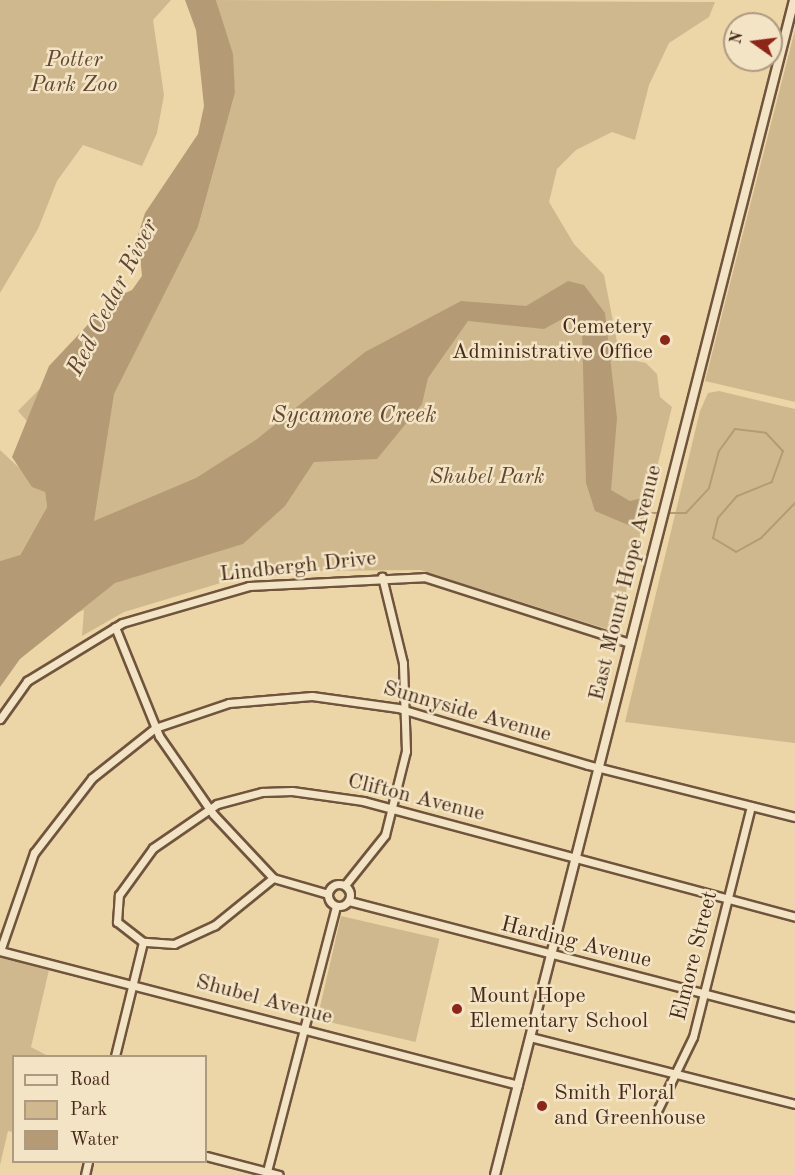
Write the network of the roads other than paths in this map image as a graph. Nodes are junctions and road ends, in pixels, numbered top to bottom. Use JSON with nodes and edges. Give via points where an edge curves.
{"nodes":[{"id":1,"x":794,"y":0,"type":"edge"},
{"id":2,"x":382,"y":577,"type":"junction"},
{"id":3,"x":115,"y":627,"type":"junction"},
{"id":4,"x":629,"y":643,"type":"junction"},
{"id":5,"x":406,"y":710,"type":"junction"},
{"id":6,"x":0,"y":719,"type":"edge"},
{"id":7,"x":155,"y":728,"type":"junction"},
{"id":8,"x":598,"y":767,"type":"junction"},
{"id":9,"x":751,"y":806,"type":"junction"},
{"id":10,"x":208,"y":808,"type":"junction"},
{"id":11,"x":394,"y":809,"type":"junction"},
{"id":12,"x":795,"y":817,"type":"edge"},
{"id":13,"x":574,"y":861,"type":"junction"},
{"id":14,"x":273,"y":878,"type":"junction"},
{"id":15,"x":345,"y":885,"type":"junction"},
{"id":16,"x":328,"y":894,"type":"junction"},
{"id":17,"x":728,"y":900,"type":"junction"},
{"id":18,"x":349,"y":901,"type":"junction"},
{"id":19,"x":336,"y":906,"type":"junction"},
{"id":20,"x":795,"y":917,"type":"edge"},
{"id":21,"x":142,"y":942,"type":"junction"},
{"id":22,"x":0,"y":951,"type":"edge"},
{"id":23,"x":550,"y":955,"type":"junction"},
{"id":24,"x":134,"y":985,"type":"junction"},
{"id":25,"x":704,"y":994,"type":"junction"},
{"id":26,"x":795,"y":1017,"type":"edge"},
{"id":27,"x":303,"y":1029,"type":"junction"},
{"id":28,"x":530,"y":1037,"type":"junction"},
{"id":29,"x":115,"y":1055,"type":"edge"},
{"id":30,"x":676,"y":1074,"type":"junction"},
{"id":31,"x":518,"y":1084,"type":"junction"},
{"id":32,"x":795,"y":1104,"type":"edge"},
{"id":33,"x":658,"y":1109,"type":"dead end"},
{"id":34,"x":207,"y":1156,"type":"edge"},
{"id":35,"x":267,"y":1173,"type":"edge"},
{"id":36,"x":279,"y":1175,"type":"edge"},
{"id":37,"x":495,"y":1175,"type":"edge"}],
"edges":[{"from":1,"to":4,"type":"street","name":"East Mount Hope Avenue"},
{"from":2,"to":3,"type":"street","name":"Lindbergh Drive","via":[[227,589]]},
{"from":2,"to":4,"type":"street","name":"Lindbergh Drive","via":[[424,577]]},
{"from":2,"to":5,"type":"street","via":[[403,663]]},
{"from":3,"to":6,"type":"street","name":"Lindbergh Drive","via":[[27,681]]},
{"from":3,"to":7,"type":"street"},
{"from":4,"to":8,"type":"street","name":"East Mount Hope Avenue"},
{"from":5,"to":7,"type":"street","name":"Sunnyside Avenue","via":[[287,696],[202,708]]},
{"from":5,"to":8,"type":"street","name":"Sunnyside Avenue"},
{"from":5,"to":11,"type":"street"},
{"from":7,"to":10,"type":"street"},
{"from":7,"to":22,"type":"street","name":"Sunnyside Avenue","via":[[92,778],[51,827],[23,878]]},
{"from":8,"to":9,"type":"street","name":"Sunnyside Avenue"},
{"from":8,"to":13,"type":"street","name":"East Mount Hope Avenue"},
{"from":9,"to":12,"type":"street","name":"Sunnyside Avenue"},
{"from":9,"to":17,"type":"street","name":"Elmore Street"},
{"from":10,"to":11,"type":"street","name":"Clifton Avenue","via":[[237,796],[292,791]]},
{"from":10,"to":14,"type":"street"},
{"from":10,"to":21,"type":"street","name":"Clifton Avenue","via":[[153,848],[119,895],[117,922]]},
{"from":11,"to":13,"type":"street","name":"Clifton Avenue"},
{"from":11,"to":15,"type":"street","via":[[385,835]]},
{"from":13,"to":17,"type":"street","name":"Clifton Avenue"},
{"from":13,"to":23,"type":"street","name":"East Mount Hope Avenue"},
{"from":14,"to":16,"type":"street"},
{"from":14,"to":21,"type":"street","via":[[197,937],[162,945]]},
{"from":15,"to":16,"type":"street","via":[[334,884]]},
{"from":15,"to":18,"type":"street"},
{"from":16,"to":19,"type":"street"},
{"from":17,"to":20,"type":"street","name":"Clifton Avenue"},
{"from":17,"to":25,"type":"street","name":"Elmore Street"},
{"from":18,"to":19,"type":"street"},
{"from":18,"to":23,"type":"street","name":"Harding Avenue"},
{"from":19,"to":27,"type":"street"},
{"from":21,"to":24,"type":"street"},
{"from":22,"to":24,"type":"street","name":"Shubel Avenue"},
{"from":23,"to":25,"type":"street","name":"Harding Avenue"},
{"from":23,"to":28,"type":"street","name":"East Mount Hope Avenue"},
{"from":24,"to":27,"type":"street","name":"Shubel Avenue"},
{"from":24,"to":29,"type":"street"},
{"from":25,"to":26,"type":"street","name":"Harding Avenue"},
{"from":25,"to":30,"type":"street","name":"Elmore Street"},
{"from":27,"to":31,"type":"street","name":"Shubel Avenue"},
{"from":27,"to":35,"type":"street"},
{"from":28,"to":30,"type":"street"},
{"from":28,"to":31,"type":"street","name":"East Mount Hope Avenue"},
{"from":30,"to":32,"type":"street"},
{"from":30,"to":33,"type":"street","name":"Elmore Street"},
{"from":31,"to":37,"type":"street","name":"East Mount Hope Avenue"},
{"from":34,"to":35,"type":"street"},
{"from":35,"to":36,"type":"street"}]}
